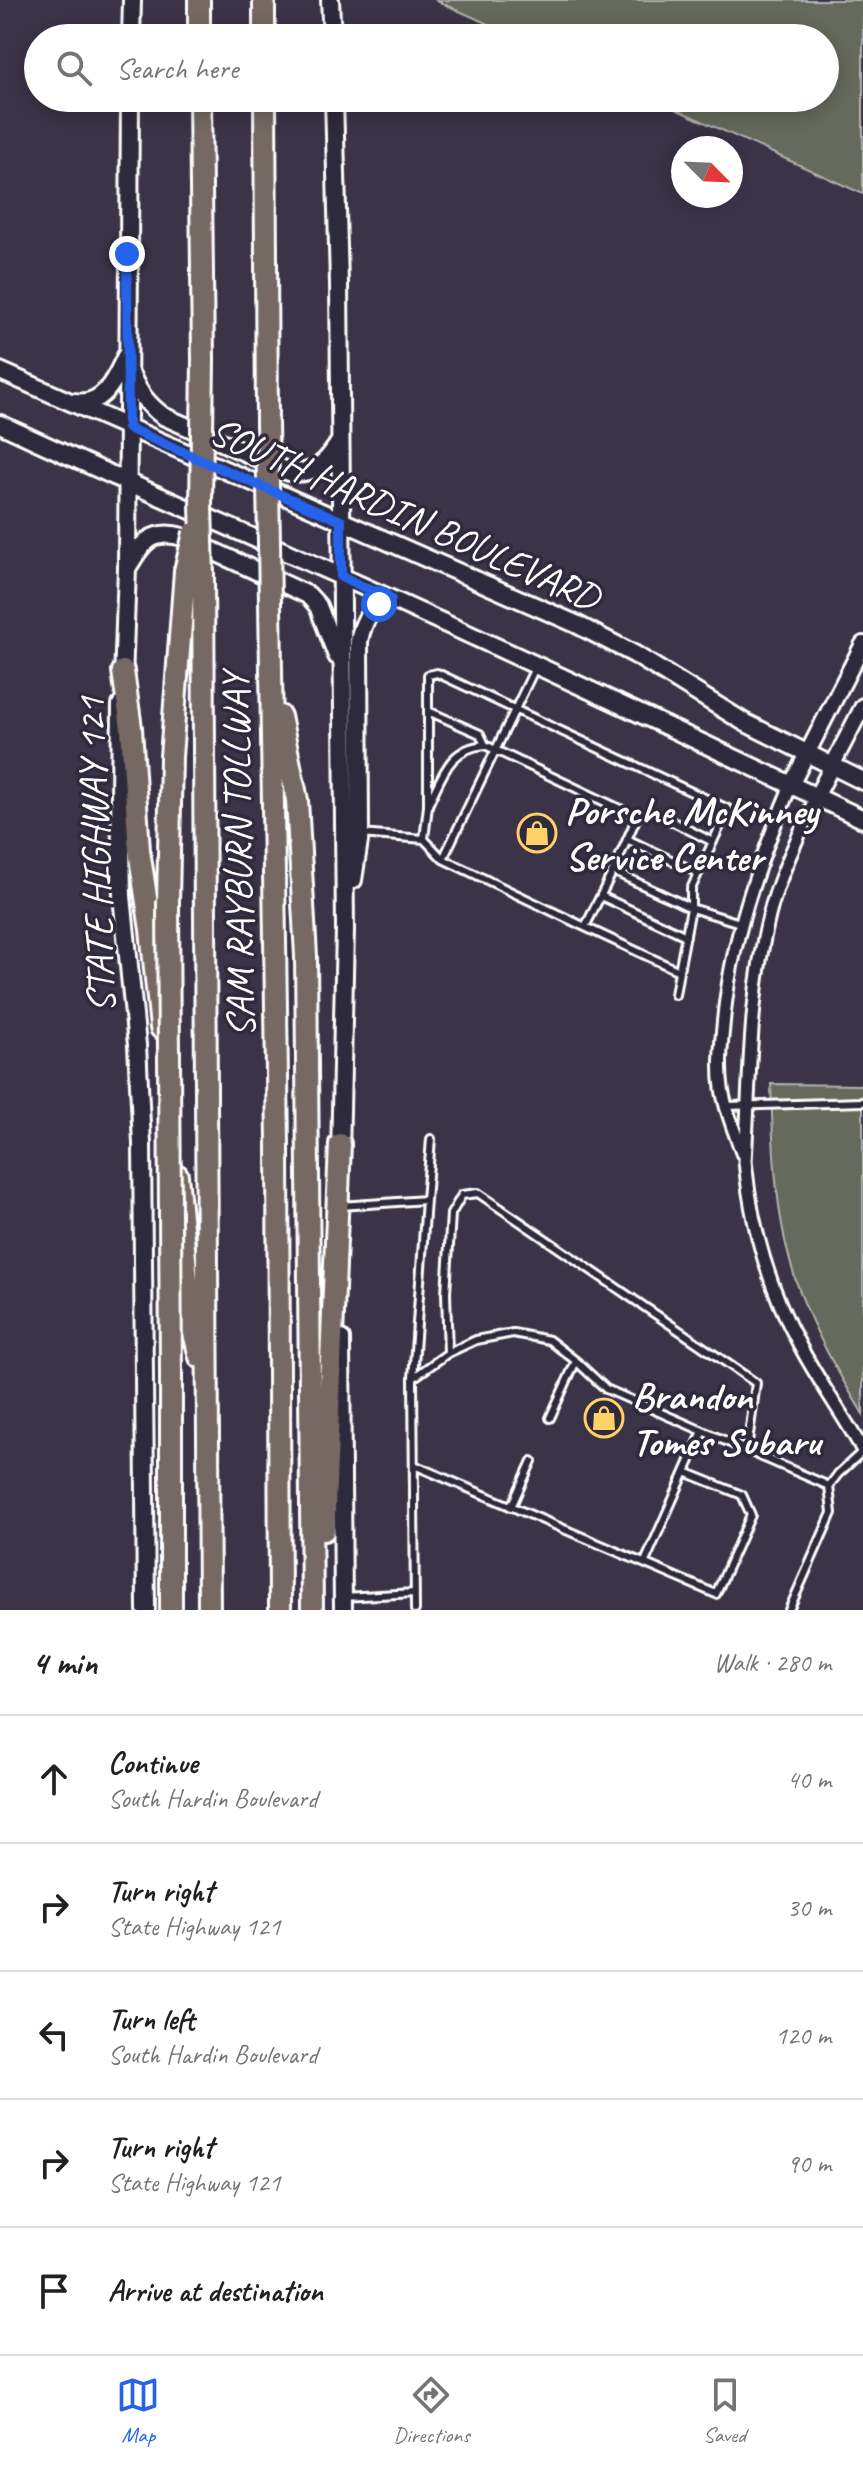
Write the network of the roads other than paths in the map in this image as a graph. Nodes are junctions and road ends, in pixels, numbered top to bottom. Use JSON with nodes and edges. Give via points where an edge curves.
{"nodes":[{"id":1,"x":132,"y":0,"type":"edge"},
{"id":2,"x":199,"y":0,"type":"edge"},
{"id":3,"x":264,"y":0,"type":"edge"},
{"id":4,"x":330,"y":0,"type":"edge"},
{"id":5,"x":131,"y":24,"type":"edge"},
{"id":6,"x":199,"y":24,"type":"edge"},
{"id":7,"x":264,"y":24,"type":"edge"},
{"id":8,"x":331,"y":24,"type":"edge"},
{"id":9,"x":130,"y":112,"type":"edge"},
{"id":10,"x":200,"y":112,"type":"edge"},
{"id":11,"x":265,"y":112,"type":"edge"},
{"id":12,"x":334,"y":112,"type":"edge"},
{"id":13,"x":129,"y":351,"type":"junction"},
{"id":14,"x":129,"y":369,"type":"junction"},
{"id":15,"x":0,"y":371,"type":"edge"},
{"id":16,"x":70,"y":401,"type":"junction"},
{"id":17,"x":0,"y":424,"type":"edge"},
{"id":18,"x":128,"y":428,"type":"junction"},
{"id":19,"x":341,"y":439,"type":"junction"},
{"id":20,"x":126,"y":484,"type":"junction"},
{"id":21,"x":341,"y":521,"type":"junction"},
{"id":22,"x":127,"y":568,"type":"junction"},
{"id":23,"x":194,"y":573,"type":"junction"},
{"id":24,"x":341,"y":577,"type":"junction"},
{"id":25,"x":391,"y":599,"type":"junction"},
{"id":26,"x":863,"y":644,"type":"edge"},
{"id":27,"x":269,"y":664,"type":"junction"},
{"id":28,"x":536,"y":665,"type":"junction"},
{"id":29,"x":341,"y":668,"type":"junction"},
{"id":30,"x":123,"y":671,"type":"junction"},
{"id":31,"x":863,"y":706,"type":"edge"},
{"id":32,"x":515,"y":709,"type":"junction"},
{"id":33,"x":428,"y":711,"type":"junction"},
{"id":34,"x":485,"y":745,"type":"junction"},
{"id":35,"x":495,"y":750,"type":"junction"},
{"id":36,"x":806,"y":754,"type":"junction"},
{"id":37,"x":832,"y":766,"type":"junction"},
{"id":38,"x":863,"y":781,"type":"edge"},
{"id":39,"x":791,"y":785,"type":"junction"},
{"id":40,"x":816,"y":797,"type":"junction"},
{"id":41,"x":428,"y":806,"type":"junction"},
{"id":42,"x":637,"y":817,"type":"junction"},
{"id":43,"x":863,"y":819,"type":"edge"},
{"id":44,"x":360,"y":834,"type":"junction"},
{"id":45,"x":424,"y":839,"type":"junction"},
{"id":46,"x":627,"y":839,"type":"junction"},
{"id":47,"x":713,"y":842,"type":"junction"},
{"id":48,"x":443,"y":859,"type":"junction"},
{"id":49,"x":613,"y":871,"type":"junction"},
{"id":50,"x":698,"y":873,"type":"junction"},
{"id":51,"x":601,"y":896,"type":"junction"},
{"id":52,"x":691,"y":908,"type":"junction"},
{"id":53,"x":740,"y":923,"type":"junction"},
{"id":54,"x":585,"y":927,"type":"junction"},
{"id":55,"x":345,"y":929,"type":"junction"},
{"id":56,"x":686,"y":936,"type":"junction"},
{"id":57,"x":679,"y":971,"type":"junction"},
{"id":58,"x":675,"y":995,"type":"dead end"},
{"id":59,"x":863,"y":1102,"type":"edge"},
{"id":60,"x":748,"y":1105,"type":"junction"},
{"id":61,"x":726,"y":1106,"type":"junction"},
{"id":62,"x":431,"y":1139,"type":"dead end"},
{"id":63,"x":340,"y":1144,"type":"junction"},
{"id":64,"x":745,"y":1161,"type":"junction"},
{"id":65,"x":426,"y":1200,"type":"junction"},
{"id":66,"x":340,"y":1206,"type":"junction"},
{"id":67,"x":448,"y":1353,"type":"junction"},
{"id":68,"x":576,"y":1361,"type":"junction"},
{"id":69,"x":413,"y":1378,"type":"junction"},
{"id":70,"x":208,"y":1384,"type":"junction"},
{"id":71,"x":550,"y":1418,"type":"dead end"},
{"id":72,"x":703,"y":1431,"type":"junction"},
{"id":73,"x":747,"y":1450,"type":"junction"},
{"id":74,"x":863,"y":1451,"type":"edge"},
{"id":75,"x":532,"y":1461,"type":"dead end"},
{"id":76,"x":414,"y":1465,"type":"junction"},
{"id":77,"x":685,"y":1472,"type":"junction"},
{"id":78,"x":829,"y":1486,"type":"junction"},
{"id":79,"x":511,"y":1507,"type":"junction"},
{"id":80,"x":645,"y":1562,"type":"junction"},
{"id":81,"x":415,"y":1593,"type":"junction"},
{"id":82,"x":343,"y":1603,"type":"edge"},
{"id":83,"x":146,"y":1610,"type":"edge"},
{"id":84,"x":171,"y":1610,"type":"edge"},
{"id":85,"x":209,"y":1610,"type":"edge"},
{"id":86,"x":280,"y":1610,"type":"edge"},
{"id":87,"x":312,"y":1610,"type":"edge"},
{"id":88,"x":319,"y":1610,"type":"edge"},
{"id":89,"x":415,"y":1610,"type":"edge"},
{"id":90,"x":789,"y":1610,"type":"edge"}],
"edges":[{"from":1,"to":5,"type":"main road"},
{"from":2,"to":6,"type":"highway"},
{"from":3,"to":7,"type":"highway"},
{"from":4,"to":8,"type":"main road"},
{"from":9,"to":13,"type":"main road","name":"STATE HIGHWAY 121"},
{"from":10,"to":23,"type":"highway","bridge":true,"via":[[203,360],[201,505]]},
{"from":11,"to":27,"type":"highway","name":"SAM RAYBURN TOLLWAY","bridge":true},
{"from":12,"to":19,"type":"main road"},
{"from":13,"to":14,"type":"main road","name":"STATE HIGHWAY 121"},
{"from":13,"to":16,"type":"main road","via":[[101,396],[88,403]]},
{"from":14,"to":18,"type":"main road","name":"STATE HIGHWAY 121"},
{"from":14,"to":19,"type":"main road","via":[[149,406],[163,416],[289,472],[319,467]]},
{"from":15,"to":16,"type":"main road","name":"SOUTH HARDIN BOULEVARD"},
{"from":16,"to":18,"type":"main road","name":"SOUTH HARDIN BOULEVARD"},
{"from":17,"to":20,"type":"main road"},
{"from":18,"to":20,"type":"main road","name":"STATE HIGHWAY 121"},
{"from":18,"to":21,"type":"main road","name":"SOUTH HARDIN BOULEVARD"},
{"from":19,"to":21,"type":"main road"},
{"from":20,"to":22,"type":"main road","name":"STATE HIGHWAY 121"},
{"from":20,"to":24,"type":"main road"},
{"from":21,"to":24,"type":"main road"},
{"from":21,"to":36,"type":"main road","name":"SOUTH HARDIN BOULEVARD","via":[[607,640]]},
{"from":22,"to":29,"type":"main road","via":[[149,539],[170,534],[295,587],[318,606]]},
{"from":22,"to":30,"type":"main road","name":"STATE HIGHWAY 121"},
{"from":23,"to":70,"type":"highway","name":"SAM RAYBURN TOLLWAY"},
{"from":23,"to":84,"type":"highway","bridge":true,"via":[[171,757]]},
{"from":24,"to":25,"type":"main road"},
{"from":24,"to":29,"type":"main road"},
{"from":25,"to":28,"type":"main road"},
{"from":25,"to":44,"type":"main road","via":[[369,614],[359,641]]},
{"from":26,"to":36,"type":"street"},
{"from":27,"to":86,"type":"highway","name":"SAM RAYBURN TOLLWAY"},
{"from":27,"to":87,"type":"highway","via":[[297,800],[303,890]]},
{"from":28,"to":32,"type":"lane"},
{"from":28,"to":39,"type":"main road"},
{"from":29,"to":55,"type":"main road"},
{"from":30,"to":70,"type":"highway","via":[[191,1321]]},
{"from":30,"to":83,"type":"main road","name":"STATE HIGHWAY 121","via":[[122,896],[142,1144]]},
{"from":31,"to":37,"type":"street"},
{"from":32,"to":33,"type":"lane","via":[[437,673],[428,675]]},
{"from":32,"to":35,"type":"lane"},
{"from":32,"to":47,"type":"lane","via":[[728,809]]},
{"from":33,"to":34,"type":"lane","via":[[480,734]]},
{"from":33,"to":41,"type":"lane"},
{"from":34,"to":35,"type":"lane"},
{"from":34,"to":41,"type":"lane","via":[[452,757]]},
{"from":35,"to":42,"type":"lane"},
{"from":35,"to":48,"type":"lane"},
{"from":36,"to":37,"type":"main road","name":"SOUTH HARDIN BOULEVARD"},
{"from":36,"to":39,"type":"street"},
{"from":37,"to":38,"type":"main road","name":"SOUTH HARDIN BOULEVARD"},
{"from":37,"to":40,"type":"street"},
{"from":39,"to":40,"type":"main road"},
{"from":39,"to":53,"type":"street"},
{"from":40,"to":43,"type":"main road"},
{"from":40,"to":60,"type":"street","via":[[776,892],[764,937]]},
{"from":41,"to":45,"type":"lane"},
{"from":42,"to":46,"type":"lane"},
{"from":42,"to":47,"type":"lane","via":[[651,811]]},
{"from":44,"to":45,"type":"lane"},
{"from":44,"to":55,"type":"main road"},
{"from":45,"to":48,"type":"lane"},
{"from":46,"to":49,"type":"lane"},
{"from":46,"to":50,"type":"lane"},
{"from":47,"to":50,"type":"lane"},
{"from":48,"to":54,"type":"lane"},
{"from":49,"to":51,"type":"lane"},
{"from":49,"to":52,"type":"lane"},
{"from":50,"to":52,"type":"lane"},
{"from":51,"to":54,"type":"lane"},
{"from":51,"to":56,"type":"lane"},
{"from":52,"to":53,"type":"lane"},
{"from":52,"to":56,"type":"lane"},
{"from":53,"to":61,"type":"street","via":[[723,1027]]},
{"from":54,"to":57,"type":"lane"},
{"from":55,"to":63,"type":"main road"},
{"from":56,"to":57,"type":"lane"},
{"from":57,"to":58,"type":"lane"},
{"from":59,"to":60,"type":"lane"},
{"from":60,"to":61,"type":"lane"},
{"from":60,"to":64,"type":"street"},
{"from":61,"to":64,"type":"street"},
{"from":62,"to":65,"type":"lane"},
{"from":63,"to":66,"type":"main road"},
{"from":63,"to":88,"type":"highway"},
{"from":64,"to":74,"type":"street","via":[[761,1245],[788,1323]]},
{"from":65,"to":66,"type":"lane"},
{"from":65,"to":69,"type":"lane"},
{"from":66,"to":82,"type":"main road"},
{"from":67,"to":68,"type":"lane","via":[[476,1340],[513,1333],[549,1340]]},
{"from":67,"to":69,"type":"lane"},
{"from":67,"to":73,"type":"lane","via":[[451,1214],[462,1195],[478,1193],[756,1383]]},
{"from":68,"to":71,"type":"lane"},
{"from":68,"to":72,"type":"lane","via":[[606,1389]]},
{"from":69,"to":76,"type":"lane"},
{"from":70,"to":85,"type":"highway","name":"SAM RAYBURN TOLLWAY"},
{"from":72,"to":73,"type":"lane"},
{"from":72,"to":77,"type":"lane"},
{"from":73,"to":78,"type":"lane"},
{"from":74,"to":78,"type":"lane"},
{"from":75,"to":79,"type":"lane"},
{"from":76,"to":79,"type":"lane"},
{"from":76,"to":81,"type":"lane"},
{"from":77,"to":80,"type":"lane"},
{"from":77,"to":80,"type":"lane","via":[[742,1495],[751,1515],[716,1594]]},
{"from":78,"to":90,"type":"lane","via":[[832,1513]]},
{"from":79,"to":80,"type":"lane"},
{"from":81,"to":82,"type":"lane"},
{"from":81,"to":89,"type":"lane"}]}
